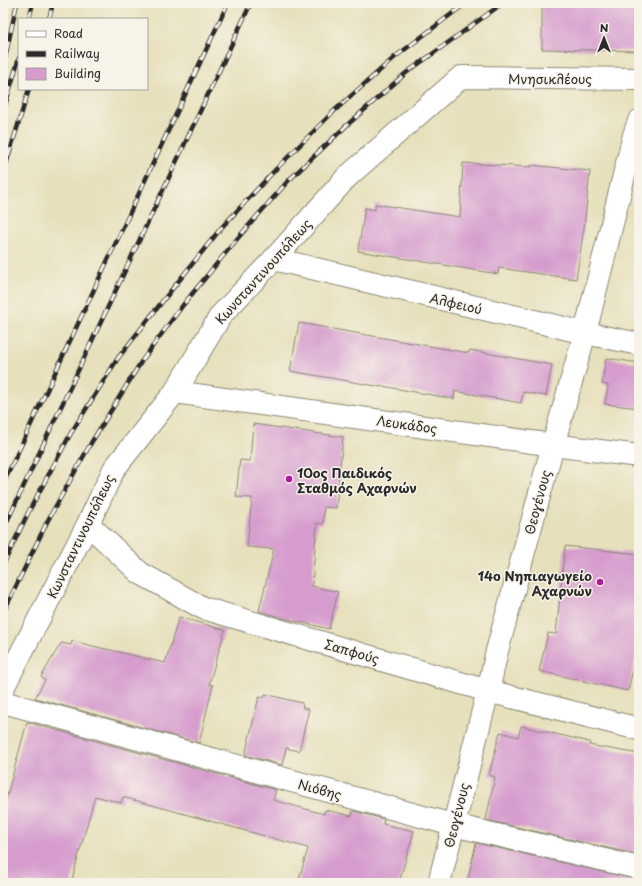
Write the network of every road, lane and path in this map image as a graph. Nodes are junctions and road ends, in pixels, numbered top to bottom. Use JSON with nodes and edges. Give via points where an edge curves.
{"nodes":[{"id":1,"x":461,"y":77,"type":"joint"},
{"id":2,"x":639,"y":79,"type":"edge"},
{"id":3,"x":639,"y":121,"type":"edge"},
{"id":4,"x":274,"y":259,"type":"junction"},
{"id":5,"x":585,"y":333,"type":"junction"},
{"id":6,"x":639,"y":344,"type":"edge"},
{"id":7,"x":175,"y":392,"type":"junction"},
{"id":8,"x":553,"y":445,"type":"junction"},
{"id":9,"x":639,"y":456,"type":"edge"},
{"id":10,"x":88,"y":524,"type":"junction"},
{"id":11,"x":3,"y":688,"type":"edge"},
{"id":12,"x":488,"y":691,"type":"junction"},
{"id":13,"x":3,"y":702,"type":"edge"},
{"id":14,"x":639,"y":728,"type":"edge"},
{"id":15,"x":454,"y":825,"type":"junction"},
{"id":16,"x":639,"y":868,"type":"edge"},
{"id":17,"x":439,"y":883,"type":"edge"}],
"edges":[{"from":1,"to":2,"type":"street","name":"Μνησικλέους"},
{"from":1,"to":4,"type":"street","name":"Κωνσταντινουπόλεως","via":[[347,177]]},
{"from":3,"to":5,"type":"street","name":"Θεογένους"},
{"from":4,"to":5,"type":"street","name":"Αλφειού"},
{"from":4,"to":7,"type":"street","name":"Κωνσταντινουπόλεως","via":[[221,314]]},
{"from":5,"to":6,"type":"street","name":"Αλφειού"},
{"from":5,"to":8,"type":"street","name":"Θεογένους"},
{"from":7,"to":8,"type":"street","name":"Λευκάδος"},
{"from":7,"to":10,"type":"street","name":"Κωνσταντινουπόλεως","via":[[114,469]]},
{"from":8,"to":9,"type":"street","name":"Λευκάδος"},
{"from":8,"to":12,"type":"street","name":"Θεογένους"},
{"from":10,"to":11,"type":"street","name":"Κωνσταντινουπόλεως"},
{"from":10,"to":12,"type":"street","name":"Σαπφούς","via":[[140,572],[203,608]]},
{"from":12,"to":14,"type":"street","name":"Σαπφούς"},
{"from":12,"to":15,"type":"street","name":"Θεογένους"},
{"from":13,"to":15,"type":"street","name":"Νιόβης"},
{"from":15,"to":16,"type":"street","name":"Νιόβης"},
{"from":15,"to":17,"type":"street","name":"Θεογένους"}]}
